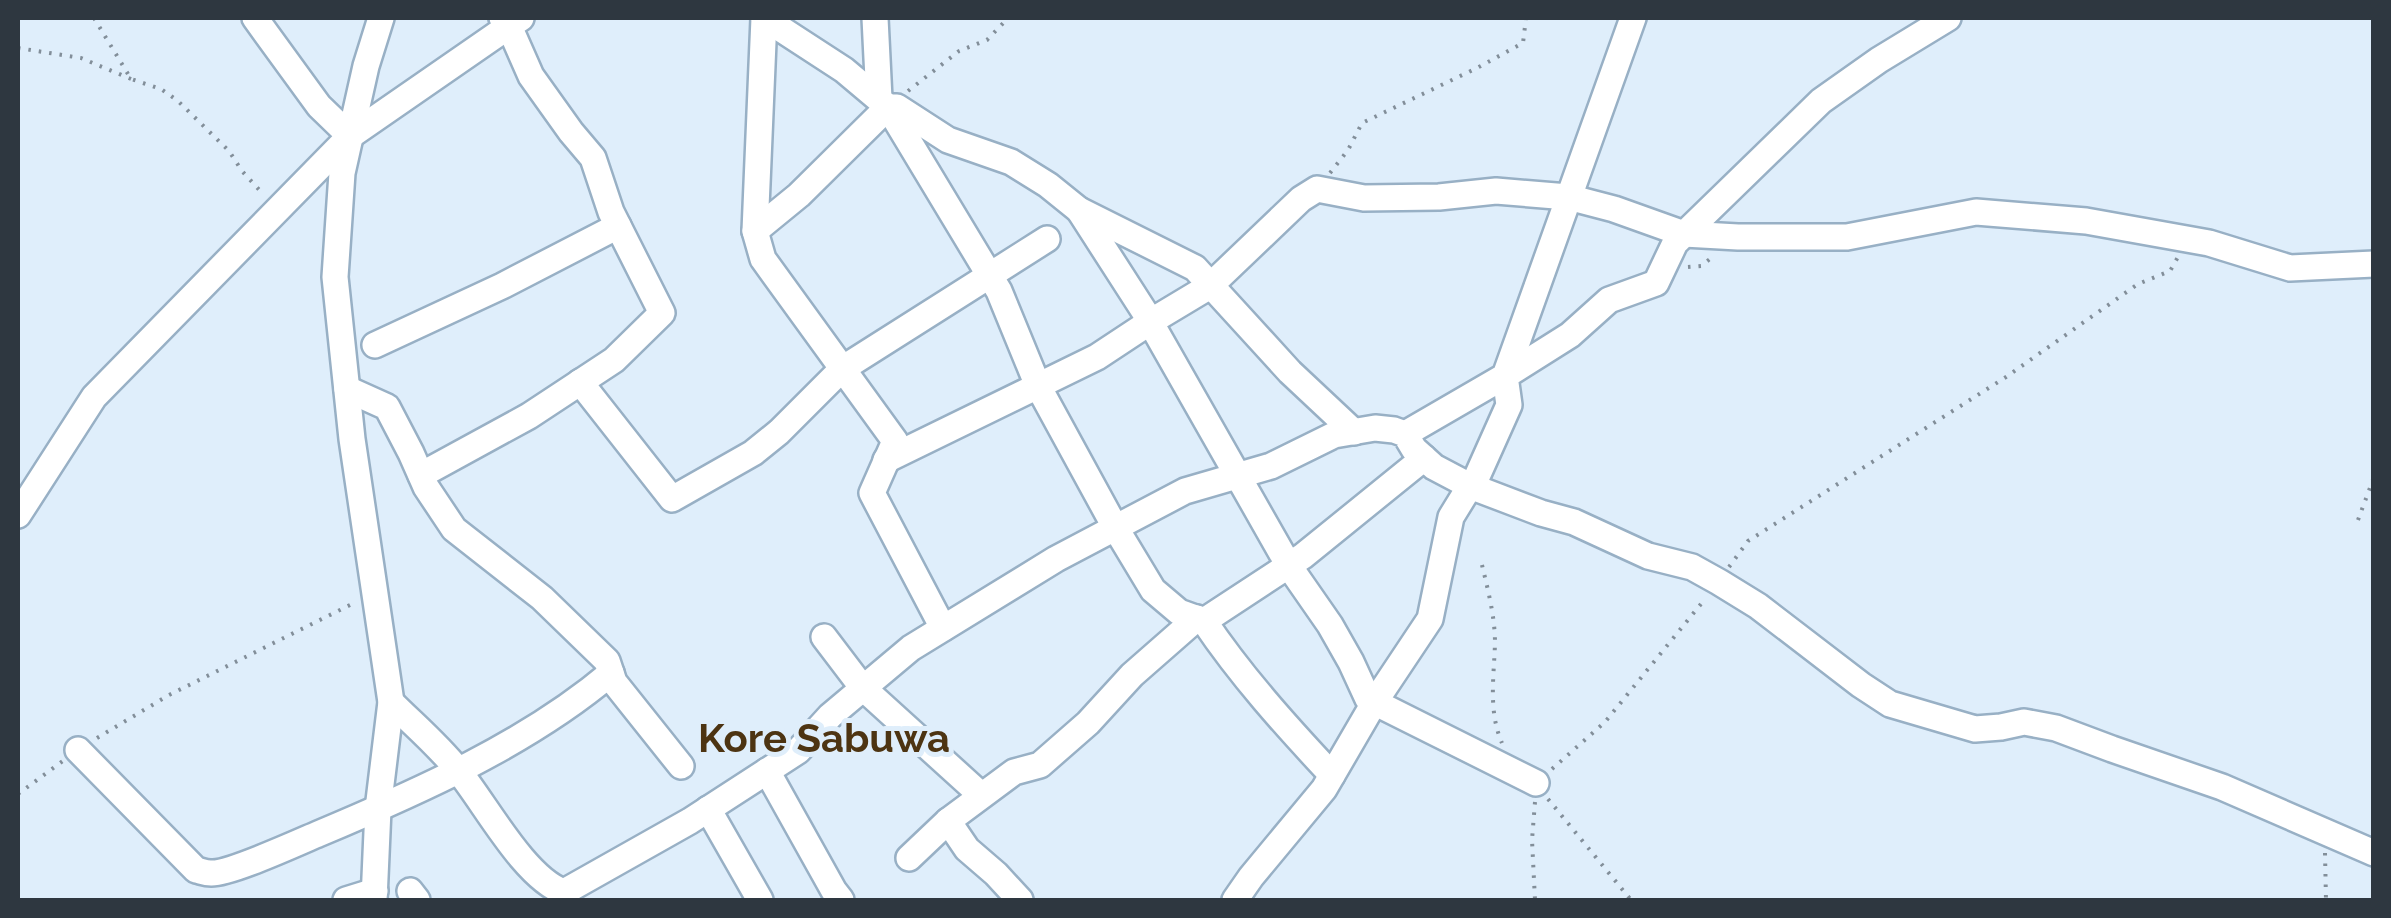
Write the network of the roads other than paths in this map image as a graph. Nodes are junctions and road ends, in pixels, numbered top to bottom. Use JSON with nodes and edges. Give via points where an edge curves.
{"nodes":[{"id":1,"x":255,"y":18,"type":"edge"},
{"id":2,"x":381,"y":18,"type":"edge"},
{"id":3,"x":875,"y":18,"type":"edge"},
{"id":4,"x":1633,"y":18,"type":"edge"},
{"id":5,"x":1948,"y":18,"type":"edge"},
{"id":6,"x":511,"y":21,"type":"edge"},
{"id":7,"x":883,"y":103,"type":"junction"},
{"id":8,"x":350,"y":136,"type":"junction"},
{"id":9,"x":1568,"y":197,"type":"junction"},
{"id":10,"x":1078,"y":210,"type":"junction"},
{"id":11,"x":618,"y":226,"type":"junction"},
{"id":12,"x":756,"y":232,"type":"junction"},
{"id":13,"x":1684,"y":234,"type":"junction"},
{"id":14,"x":1048,"y":239,"type":"dead end"},
{"id":15,"x":2374,"y":264,"type":"edge"},
{"id":16,"x":990,"y":277,"type":"junction"},
{"id":17,"x":1210,"y":286,"type":"junction"},
{"id":18,"x":1150,"y":322,"type":"junction"},
{"id":19,"x":375,"y":344,"type":"dead end"},
{"id":20,"x":842,"y":368,"type":"junction"},
{"id":21,"x":1505,"y":376,"type":"junction"},
{"id":22,"x":580,"y":382,"type":"junction"},
{"id":23,"x":1038,"y":386,"type":"junction"},
{"id":24,"x":348,"y":389,"type":"junction"},
{"id":25,"x":1354,"y":432,"type":"junction"},
{"id":26,"x":1405,"y":434,"type":"junction"},
{"id":27,"x":1424,"y":458,"type":"junction"},
{"id":28,"x":886,"y":460,"type":"junction"},
{"id":29,"x":421,"y":475,"type":"junction"},
{"id":30,"x":1238,"y":476,"type":"junction"},
{"id":31,"x":1470,"y":486,"type":"junction"},
{"id":32,"x":18,"y":514,"type":"edge"},
{"id":33,"x":1115,"y":527,"type":"junction"},
{"id":34,"x":1288,"y":566,"type":"junction"},
{"id":35,"x":1200,"y":620,"type":"junction"},
{"id":36,"x":943,"y":628,"type":"junction"},
{"id":37,"x":824,"y":636,"type":"dead end"},
{"id":38,"x":611,"y":673,"type":"junction"},
{"id":39,"x":862,"y":686,"type":"junction"},
{"id":40,"x":391,"y":702,"type":"junction"},
{"id":41,"x":1374,"y":702,"type":"junction"},
{"id":42,"x":78,"y":750,"type":"road end"},
{"id":43,"x":681,"y":766,"type":"dead end"},
{"id":44,"x":458,"y":770,"type":"junction"},
{"id":45,"x":767,"y":771,"type":"junction"},
{"id":46,"x":1332,"y":775,"type":"junction"},
{"id":47,"x":1525,"y":777,"type":"road end"},
{"id":48,"x":981,"y":794,"type":"junction"},
{"id":49,"x":378,"y":809,"type":"junction"},
{"id":50,"x":708,"y":809,"type":"junction"},
{"id":51,"x":948,"y":821,"type":"junction"},
{"id":52,"x":2374,"y":853,"type":"edge"},
{"id":53,"x":909,"y":858,"type":"dead end"},
{"id":54,"x":374,"y":896,"type":"edge"},
{"id":55,"x":548,"y":896,"type":"edge"},
{"id":56,"x":346,"y":900,"type":"edge"},
{"id":57,"x":760,"y":900,"type":"edge"},
{"id":58,"x":842,"y":900,"type":"edge"},
{"id":59,"x":1020,"y":900,"type":"edge"},
{"id":60,"x":1236,"y":900,"type":"edge"}],
"edges":[{"from":1,"to":8,"type":"street","via":[[319,106]]},
{"from":2,"to":8,"type":"street"},
{"from":3,"to":7,"type":"street"},
{"from":4,"to":9,"type":"street"},
{"from":5,"to":13,"type":"street","via":[[1821,102]]},
{"from":6,"to":8,"type":"street"},
{"from":6,"to":11,"type":"street","via":[[531,76],[593,158]]},
{"from":7,"to":10,"type":"street","via":[[948,140],[1011,162]]},
{"from":7,"to":12,"type":"street"},
{"from":7,"to":12,"type":"street","via":[[764,18]]},
{"from":7,"to":16,"type":"street"},
{"from":8,"to":24,"type":"street","via":[[335,278]]},
{"from":8,"to":32,"type":"street","via":[[94,397]]},
{"from":9,"to":13,"type":"street"},
{"from":9,"to":17,"type":"street","via":[[1496,191],[1364,198],[1317,189]]},
{"from":9,"to":21,"type":"street"},
{"from":10,"to":17,"type":"street","via":[[1195,268]]},
{"from":10,"to":18,"type":"street"},
{"from":11,"to":19,"type":"street"},
{"from":11,"to":22,"type":"street","via":[[662,313],[614,360]]},
{"from":12,"to":20,"type":"street","via":[[763,259]]},
{"from":13,"to":15,"type":"street","via":[[1847,237],[1976,212],[2188,239],[2290,268]]},
{"from":13,"to":21,"type":"street","via":[[1656,283],[1609,300],[1570,335]]},
{"from":14,"to":16,"type":"street"},
{"from":16,"to":20,"type":"street"},
{"from":16,"to":23,"type":"street"},
{"from":17,"to":18,"type":"street"},
{"from":17,"to":25,"type":"street"},
{"from":18,"to":23,"type":"street"},
{"from":18,"to":30,"type":"street"},
{"from":20,"to":22,"type":"street","via":[[753,453],[672,499]]},
{"from":20,"to":28,"type":"street","via":[[895,440]]},
{"from":21,"to":26,"type":"street"},
{"from":21,"to":31,"type":"street","via":[[1509,404]]},
{"from":22,"to":29,"type":"street"},
{"from":23,"to":28,"type":"street"},
{"from":23,"to":33,"type":"street"},
{"from":24,"to":29,"type":"street","via":[[386,407]]},
{"from":24,"to":40,"type":"street"},
{"from":25,"to":26,"type":"street"},
{"from":25,"to":30,"type":"street"},
{"from":26,"to":27,"type":"street"},
{"from":27,"to":31,"type":"street"},
{"from":27,"to":34,"type":"street"},
{"from":28,"to":36,"type":"street","via":[[872,493]]},
{"from":29,"to":38,"type":"street","via":[[454,528],[542,598],[608,661]]},
{"from":30,"to":33,"type":"street","via":[[1185,492]]},
{"from":30,"to":34,"type":"street"},
{"from":31,"to":41,"type":"street","via":[[1451,517],[1430,619]]},
{"from":31,"to":52,"type":"street","via":[[1719,582],[1890,704],[1975,729],[2024,722],[2056,728]]},
{"from":33,"to":35,"type":"street","via":[[1153,590],[1178,612]]},
{"from":33,"to":36,"type":"street"},
{"from":34,"to":35,"type":"street"},
{"from":34,"to":41,"type":"street"},
{"from":35,"to":46,"type":"street"},
{"from":35,"to":48,"type":"street","via":[[1040,764]]},
{"from":36,"to":39,"type":"street"},
{"from":37,"to":39,"type":"street"},
{"from":38,"to":43,"type":"street"},
{"from":38,"to":44,"type":"street"},
{"from":39,"to":45,"type":"street","via":[[798,752]]},
{"from":39,"to":48,"type":"street"},
{"from":40,"to":44,"type":"street"},
{"from":40,"to":49,"type":"street"},
{"from":41,"to":46,"type":"street"},
{"from":41,"to":47,"type":"street"},
{"from":42,"to":49,"type":"street","via":[[196,870],[214,874]]},
{"from":44,"to":49,"type":"street"},
{"from":44,"to":55,"type":"street"},
{"from":45,"to":50,"type":"street"},
{"from":45,"to":58,"type":"street"},
{"from":46,"to":60,"type":"street"},
{"from":48,"to":51,"type":"street"},
{"from":49,"to":54,"type":"street"},
{"from":50,"to":55,"type":"street"},
{"from":50,"to":57,"type":"street"},
{"from":51,"to":53,"type":"street"},
{"from":51,"to":59,"type":"street"},
{"from":54,"to":56,"type":"street"}]}
